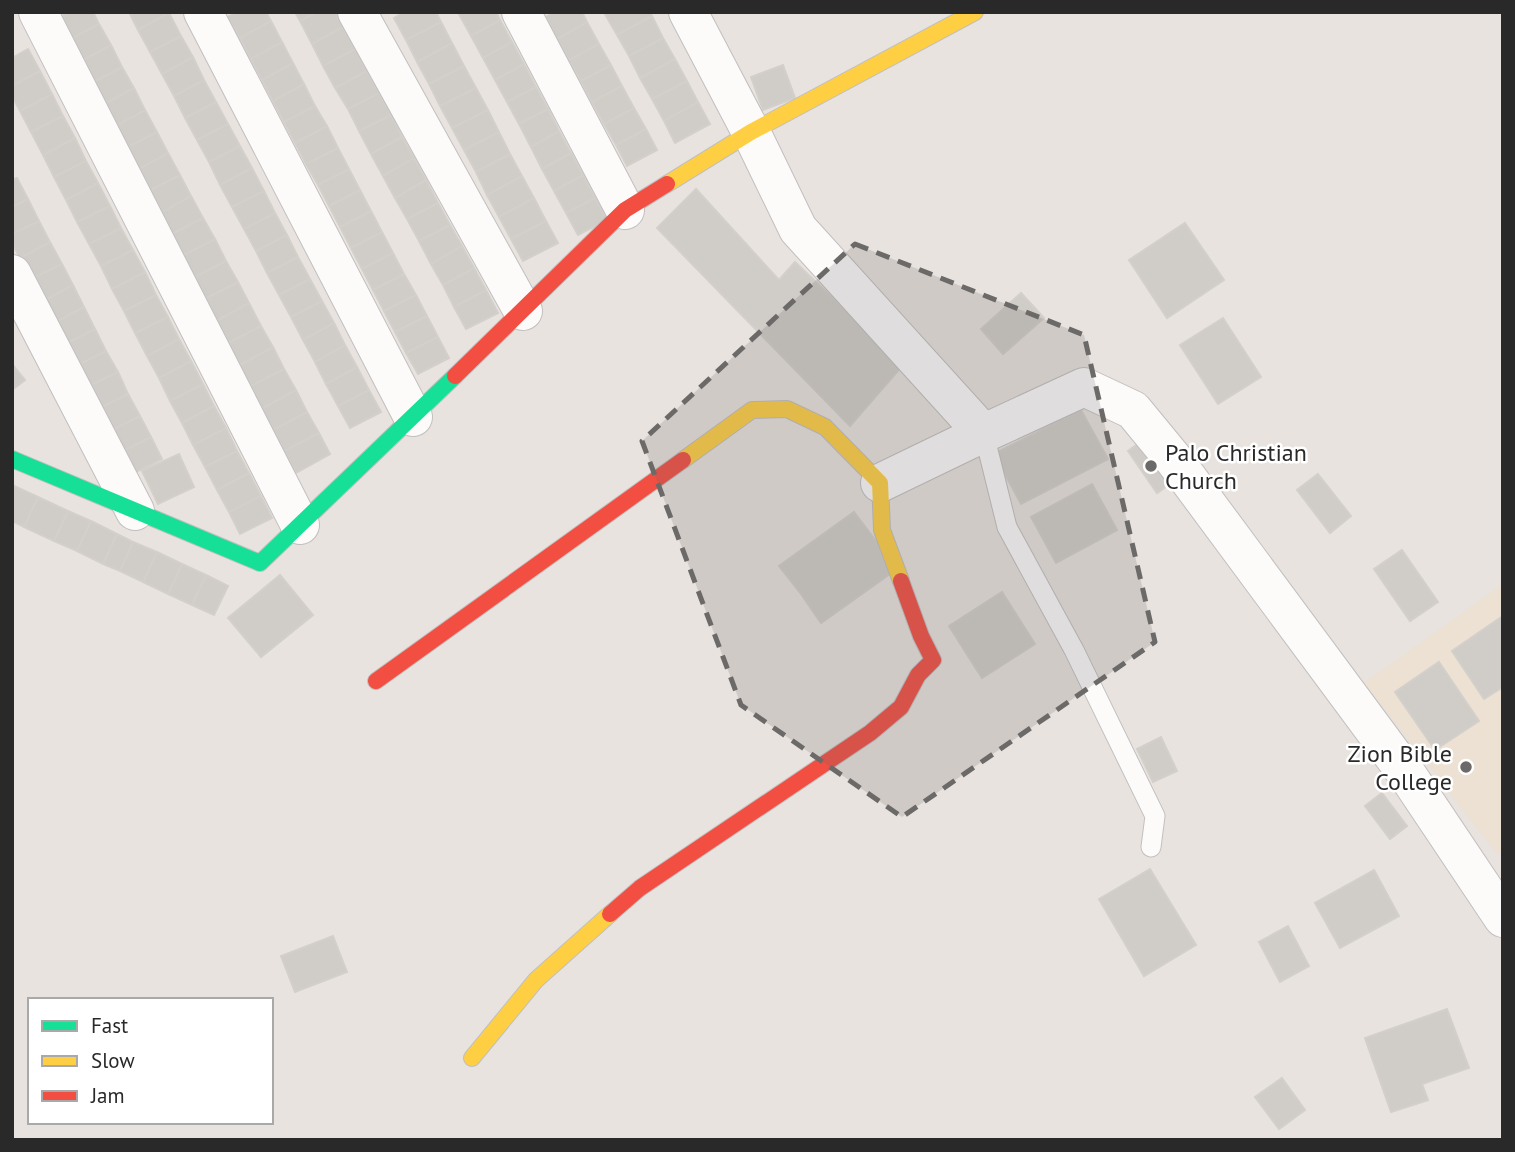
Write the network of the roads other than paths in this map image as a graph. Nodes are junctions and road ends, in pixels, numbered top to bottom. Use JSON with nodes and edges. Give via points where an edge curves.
{"nodes":[{"id":1,"x":38,"y":12,"type":"edge"},
{"id":2,"x":203,"y":12,"type":"edge"},
{"id":3,"x":357,"y":12,"type":"edge"},
{"id":4,"x":521,"y":12,"type":"edge"},
{"id":5,"x":688,"y":12,"type":"edge"},
{"id":6,"x":975,"y":12,"type":"edge"},
{"id":7,"x":751,"y":132,"type":"junction"},
{"id":8,"x":625,"y":210,"type":"junction"},
{"id":9,"x":12,"y":274,"type":"edge"},
{"id":10,"x":523,"y":311,"type":"junction"},
{"id":11,"x":413,"y":417,"type":"junction"},
{"id":12,"x":984,"y":434,"type":"junction"},
{"id":13,"x":12,"y":459,"type":"edge"},
{"id":14,"x":880,"y":483,"type":"junction"},
{"id":15,"x":135,"y":511,"type":"junction"},
{"id":16,"x":300,"y":525,"type":"junction"},
{"id":17,"x":376,"y":681,"type":"dead end"},
{"id":18,"x":1151,"y":847,"type":"dead end"},
{"id":19,"x":1503,"y":918,"type":"edge"},
{"id":20,"x":472,"y":1058,"type":"dead end"}],
"edges":[{"from":1,"to":16,"type":"street"},
{"from":2,"to":11,"type":"street"},
{"from":3,"to":10,"type":"street"},
{"from":4,"to":8,"type":"street"},
{"from":5,"to":7,"type":"street"},
{"from":6,"to":7,"type":"street"},
{"from":7,"to":8,"type":"street"},
{"from":7,"to":12,"type":"street","via":[[798,229]]},
{"from":8,"to":10,"type":"street"},
{"from":9,"to":15,"type":"street"},
{"from":10,"to":11,"type":"street"},
{"from":11,"to":16,"type":"street"},
{"from":12,"to":14,"type":"street"},
{"from":12,"to":18,"type":"lane","via":[[1007,527],[1074,650],[1155,816]]},
{"from":12,"to":19,"type":"street","via":[[1084,387],[1133,411],[1406,773]]},
{"from":13,"to":15,"type":"street"},
{"from":14,"to":17,"type":"street","via":[[825,427],[787,409],[752,410]]},
{"from":14,"to":20,"type":"street","via":[[882,530],[933,660],[918,675],[901,707],[870,733],[640,888],[536,980]]},
{"from":15,"to":16,"type":"street","via":[[260,563]]}]}
